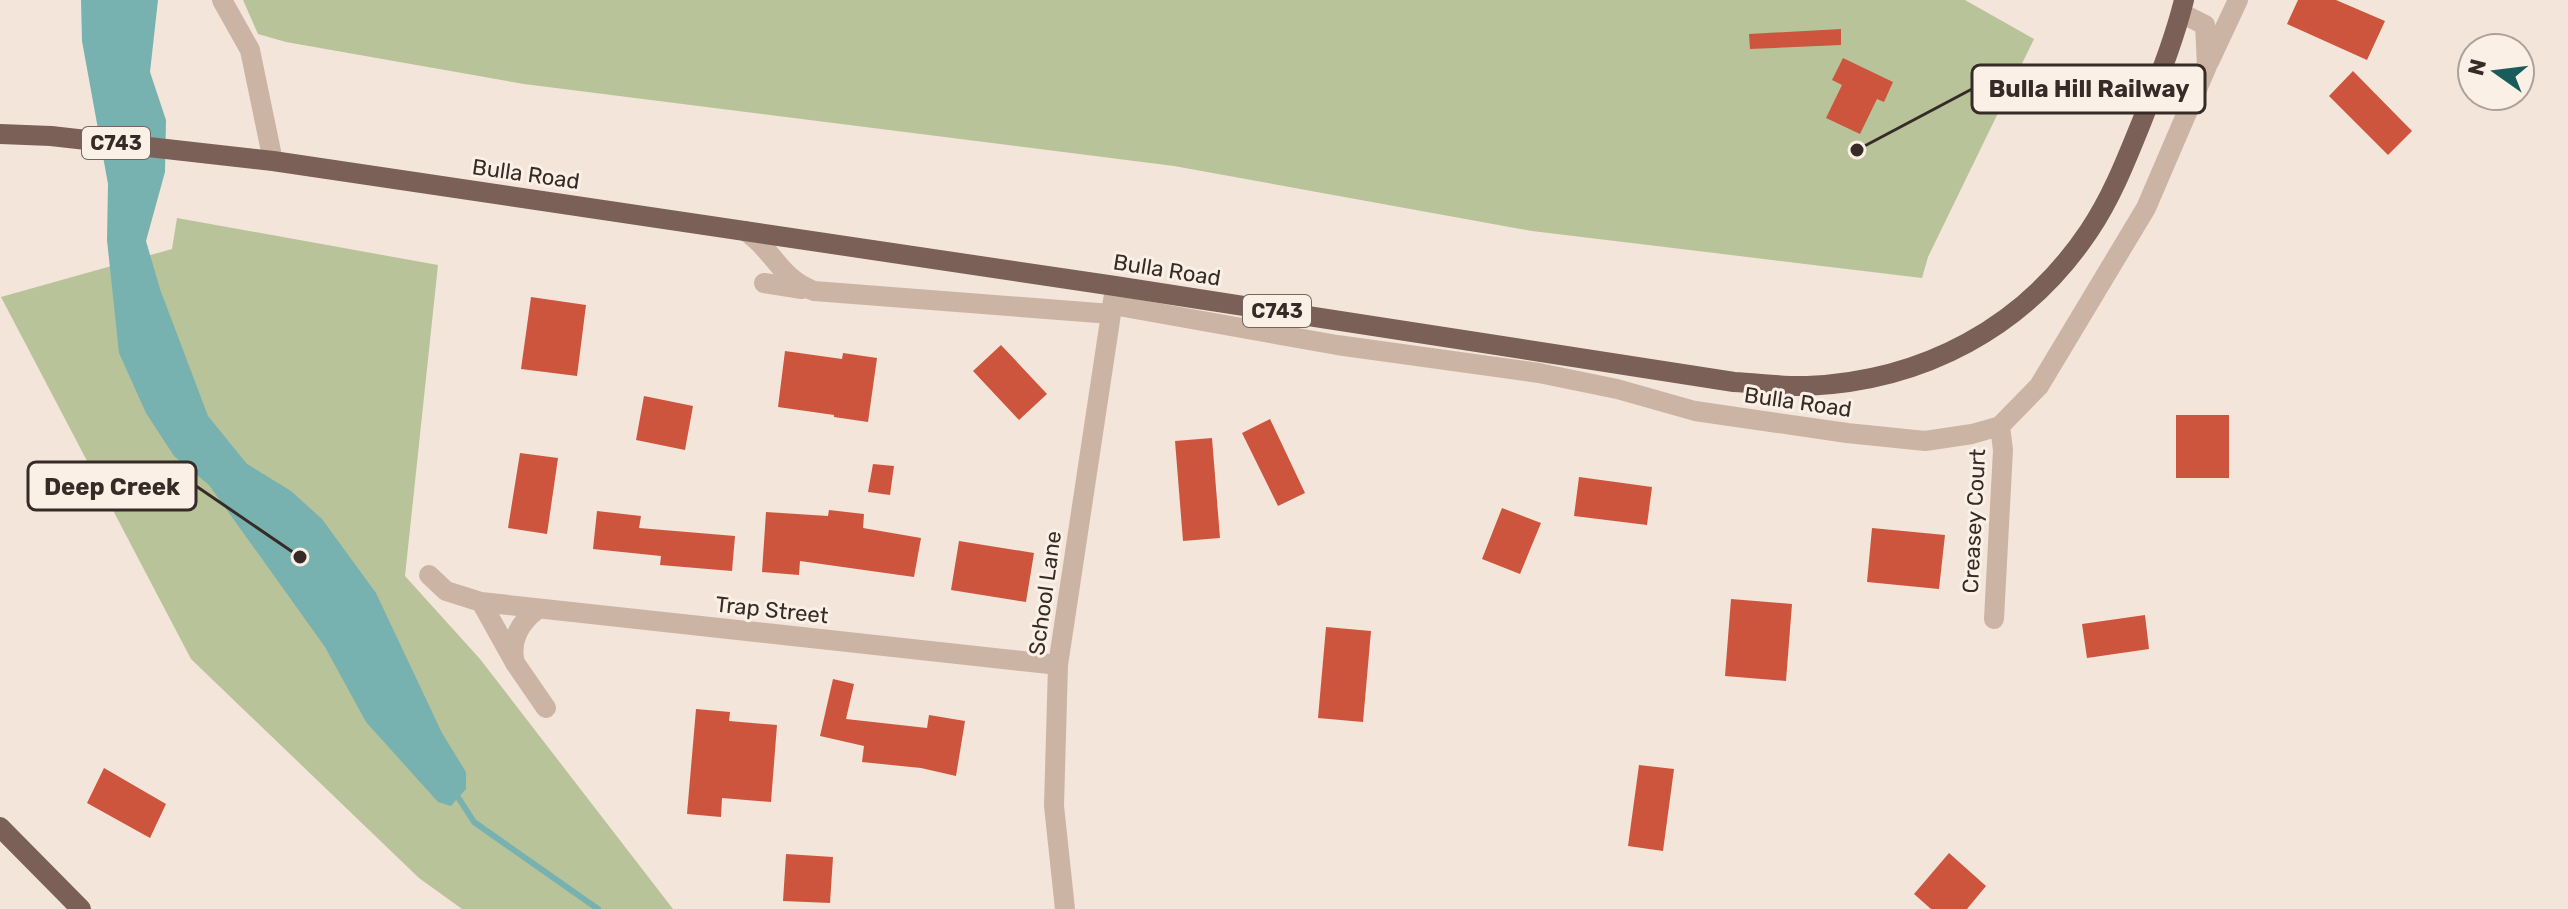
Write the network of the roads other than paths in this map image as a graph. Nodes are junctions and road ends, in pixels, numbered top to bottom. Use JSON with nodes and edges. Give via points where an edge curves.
{"nodes":[{"id":1,"x":222,"y":0,"type":"edge"},
{"id":2,"x":2238,"y":0,"type":"edge"},
{"id":3,"x":2184,"y":4,"type":"edge"},
{"id":4,"x":2207,"y":66,"type":"junction"},
{"id":5,"x":0,"y":134,"type":"edge"},
{"id":6,"x":273,"y":161,"type":"junction"},
{"id":7,"x":745,"y":231,"type":"junction"},
{"id":8,"x":764,"y":283,"type":"dead end"},
{"id":9,"x":814,"y":291,"type":"junction"},
{"id":10,"x":1113,"y":302,"type":"junction"},
{"id":11,"x":2000,"y":426,"type":"junction"},
{"id":12,"x":429,"y":575,"type":"dead end"},
{"id":13,"x":481,"y":602,"type":"junction"},
{"id":14,"x":538,"y":609,"type":"junction"},
{"id":15,"x":1994,"y":619,"type":"dead end"},
{"id":16,"x":515,"y":663,"type":"junction"},
{"id":17,"x":1058,"y":665,"type":"junction"},
{"id":18,"x":546,"y":708,"type":"dead end"},
{"id":19,"x":0,"y":827,"type":"edge"},
{"id":20,"x":81,"y":909,"type":"edge"},
{"id":21,"x":1065,"y":909,"type":"edge"}],
"edges":[{"from":1,"to":6,"type":"street","via":[[250,50]]},
{"from":2,"to":4,"type":"street"},
{"from":3,"to":4,"type":"street","name":"Bulla Road","via":[[2205,25]]},
{"from":3,"to":10,"type":"main road","name":"Bulla Road","number":"C743","via":[[2121,173],[2090,230],[2052,278],[2012,315],[1920,366],[1870,379],[1805,386],[1734,382]]},
{"from":4,"to":11,"type":"street","name":"Bulla Road","via":[[2146,208],[2039,386]]},
{"from":5,"to":6,"type":"main road","name":"Bulla Road","number":"C743"},
{"from":6,"to":7,"type":"main road","name":"Bulla Road","number":"C743"},
{"from":7,"to":9,"type":"street","via":[[785,275]]},
{"from":7,"to":10,"type":"main road","name":"Bulla Road","number":"C743"},
{"from":8,"to":9,"type":"street"},
{"from":9,"to":10,"type":"street"},
{"from":10,"to":11,"type":"street","name":"Bulla Road","via":[[1337,345],[1539,373],[1695,411],[1832,431],[1925,441]]},
{"from":10,"to":17,"type":"street","name":"School Lane"},
{"from":11,"to":15,"type":"street","name":"Creasey Court"},
{"from":12,"to":13,"type":"street","name":"Trap Street","via":[[446,591]]},
{"from":13,"to":14,"type":"street","name":"Trap Street"},
{"from":13,"to":16,"type":"street"},
{"from":14,"to":16,"type":"street","via":[[523,619],[517,632]]},
{"from":14,"to":17,"type":"street","name":"Trap Street"},
{"from":16,"to":18,"type":"street"},
{"from":17,"to":21,"type":"street","name":"School Lane","via":[[1054,806]]},
{"from":19,"to":20,"type":"main road"}]}
